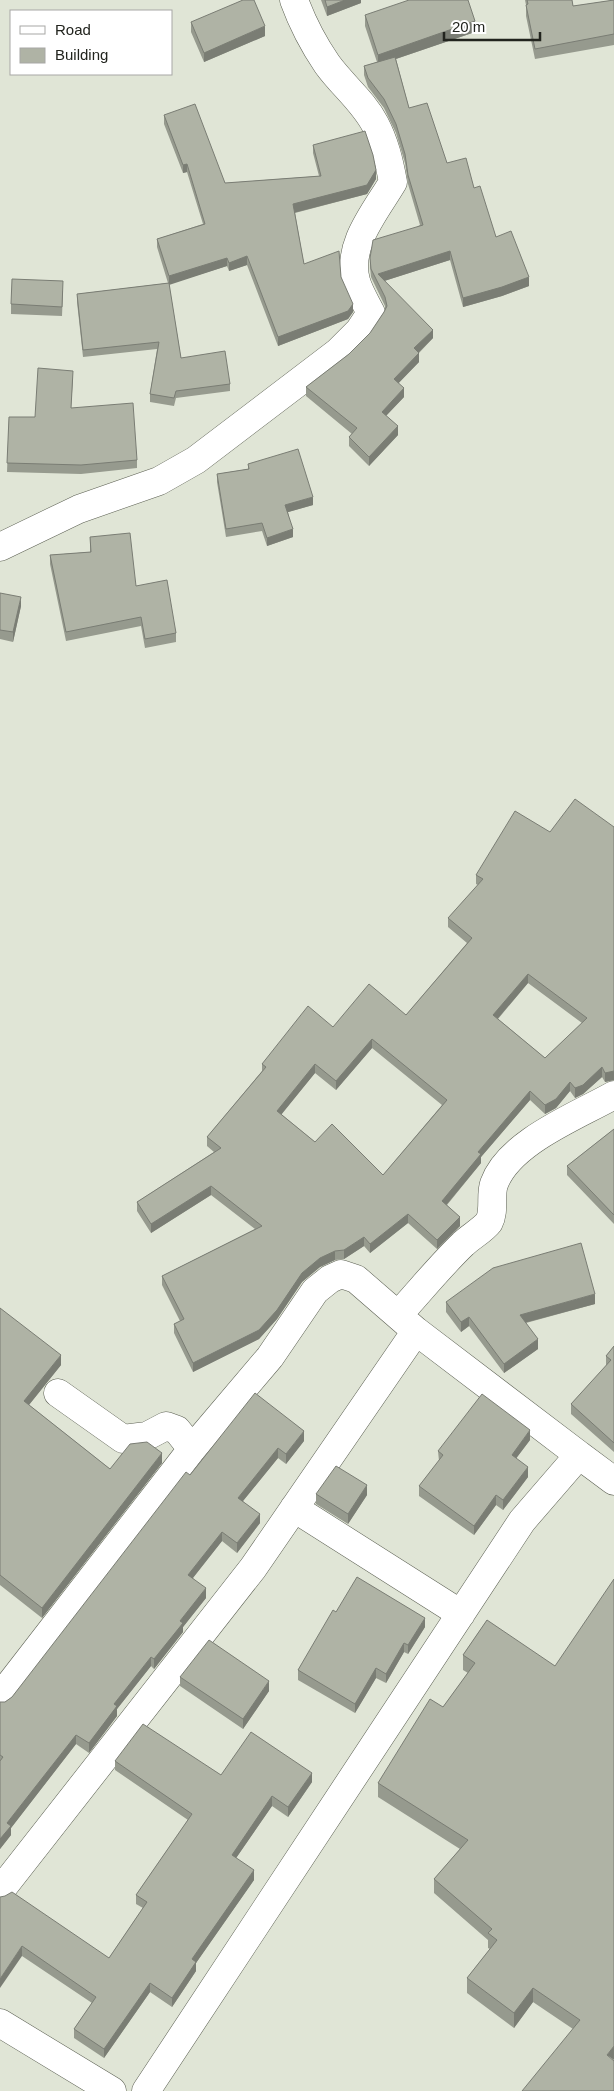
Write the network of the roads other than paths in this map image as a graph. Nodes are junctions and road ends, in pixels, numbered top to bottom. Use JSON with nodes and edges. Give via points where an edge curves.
{"nodes":[{"id":1,"x":294,"y":0,"type":"edge"},
{"id":2,"x":0,"y":547,"type":"edge"},
{"id":3,"x":614,"y":1096,"type":"edge"},
{"id":4,"x":407,"y":1323,"type":"junction"},
{"id":5,"x":58,"y":1393,"type":"dead end"},
{"id":6,"x":192,"y":1449,"type":"junction"},
{"id":7,"x":579,"y":1455,"type":"junction"},
{"id":8,"x":614,"y":1481,"type":"edge"},
{"id":9,"x":294,"y":1508,"type":"junction"},
{"id":10,"x":461,"y":1614,"type":"junction"},
{"id":11,"x":0,"y":1697,"type":"edge"},
{"id":12,"x":0,"y":1891,"type":"edge"},
{"id":13,"x":0,"y":2022,"type":"edge"},
{"id":14,"x":112,"y":2091,"type":"edge"},
{"id":15,"x":146,"y":2091,"type":"edge"}],
"edges":[{"from":1,"to":2,"type":"street","via":[[327,65],[361,103],[386,149],[393,182],[360,237],[354,255],[356,280],[370,313],[359,331],[338,352],[196,460],[159,481],[79,509]]},
{"from":3,"to":4,"type":"street","via":[[551,1127],[509,1158],[494,1185],[489,1221],[462,1245]]},
{"from":4,"to":6,"type":"street","via":[[356,1279],[341,1274],[330,1279],[315,1291],[270,1357]]},
{"from":4,"to":7,"type":"street"},
{"from":4,"to":9,"type":"street"},
{"from":5,"to":6,"type":"street","via":[[123,1439],[147,1436],[166,1426],[177,1430]]},
{"from":6,"to":11,"type":"street"},
{"from":7,"to":8,"type":"street"},
{"from":7,"to":10,"type":"street","via":[[522,1521]]},
{"from":9,"to":10,"type":"street"},
{"from":9,"to":12,"type":"street","via":[[253,1568]]},
{"from":10,"to":15,"type":"street"},
{"from":13,"to":14,"type":"street"}]}
